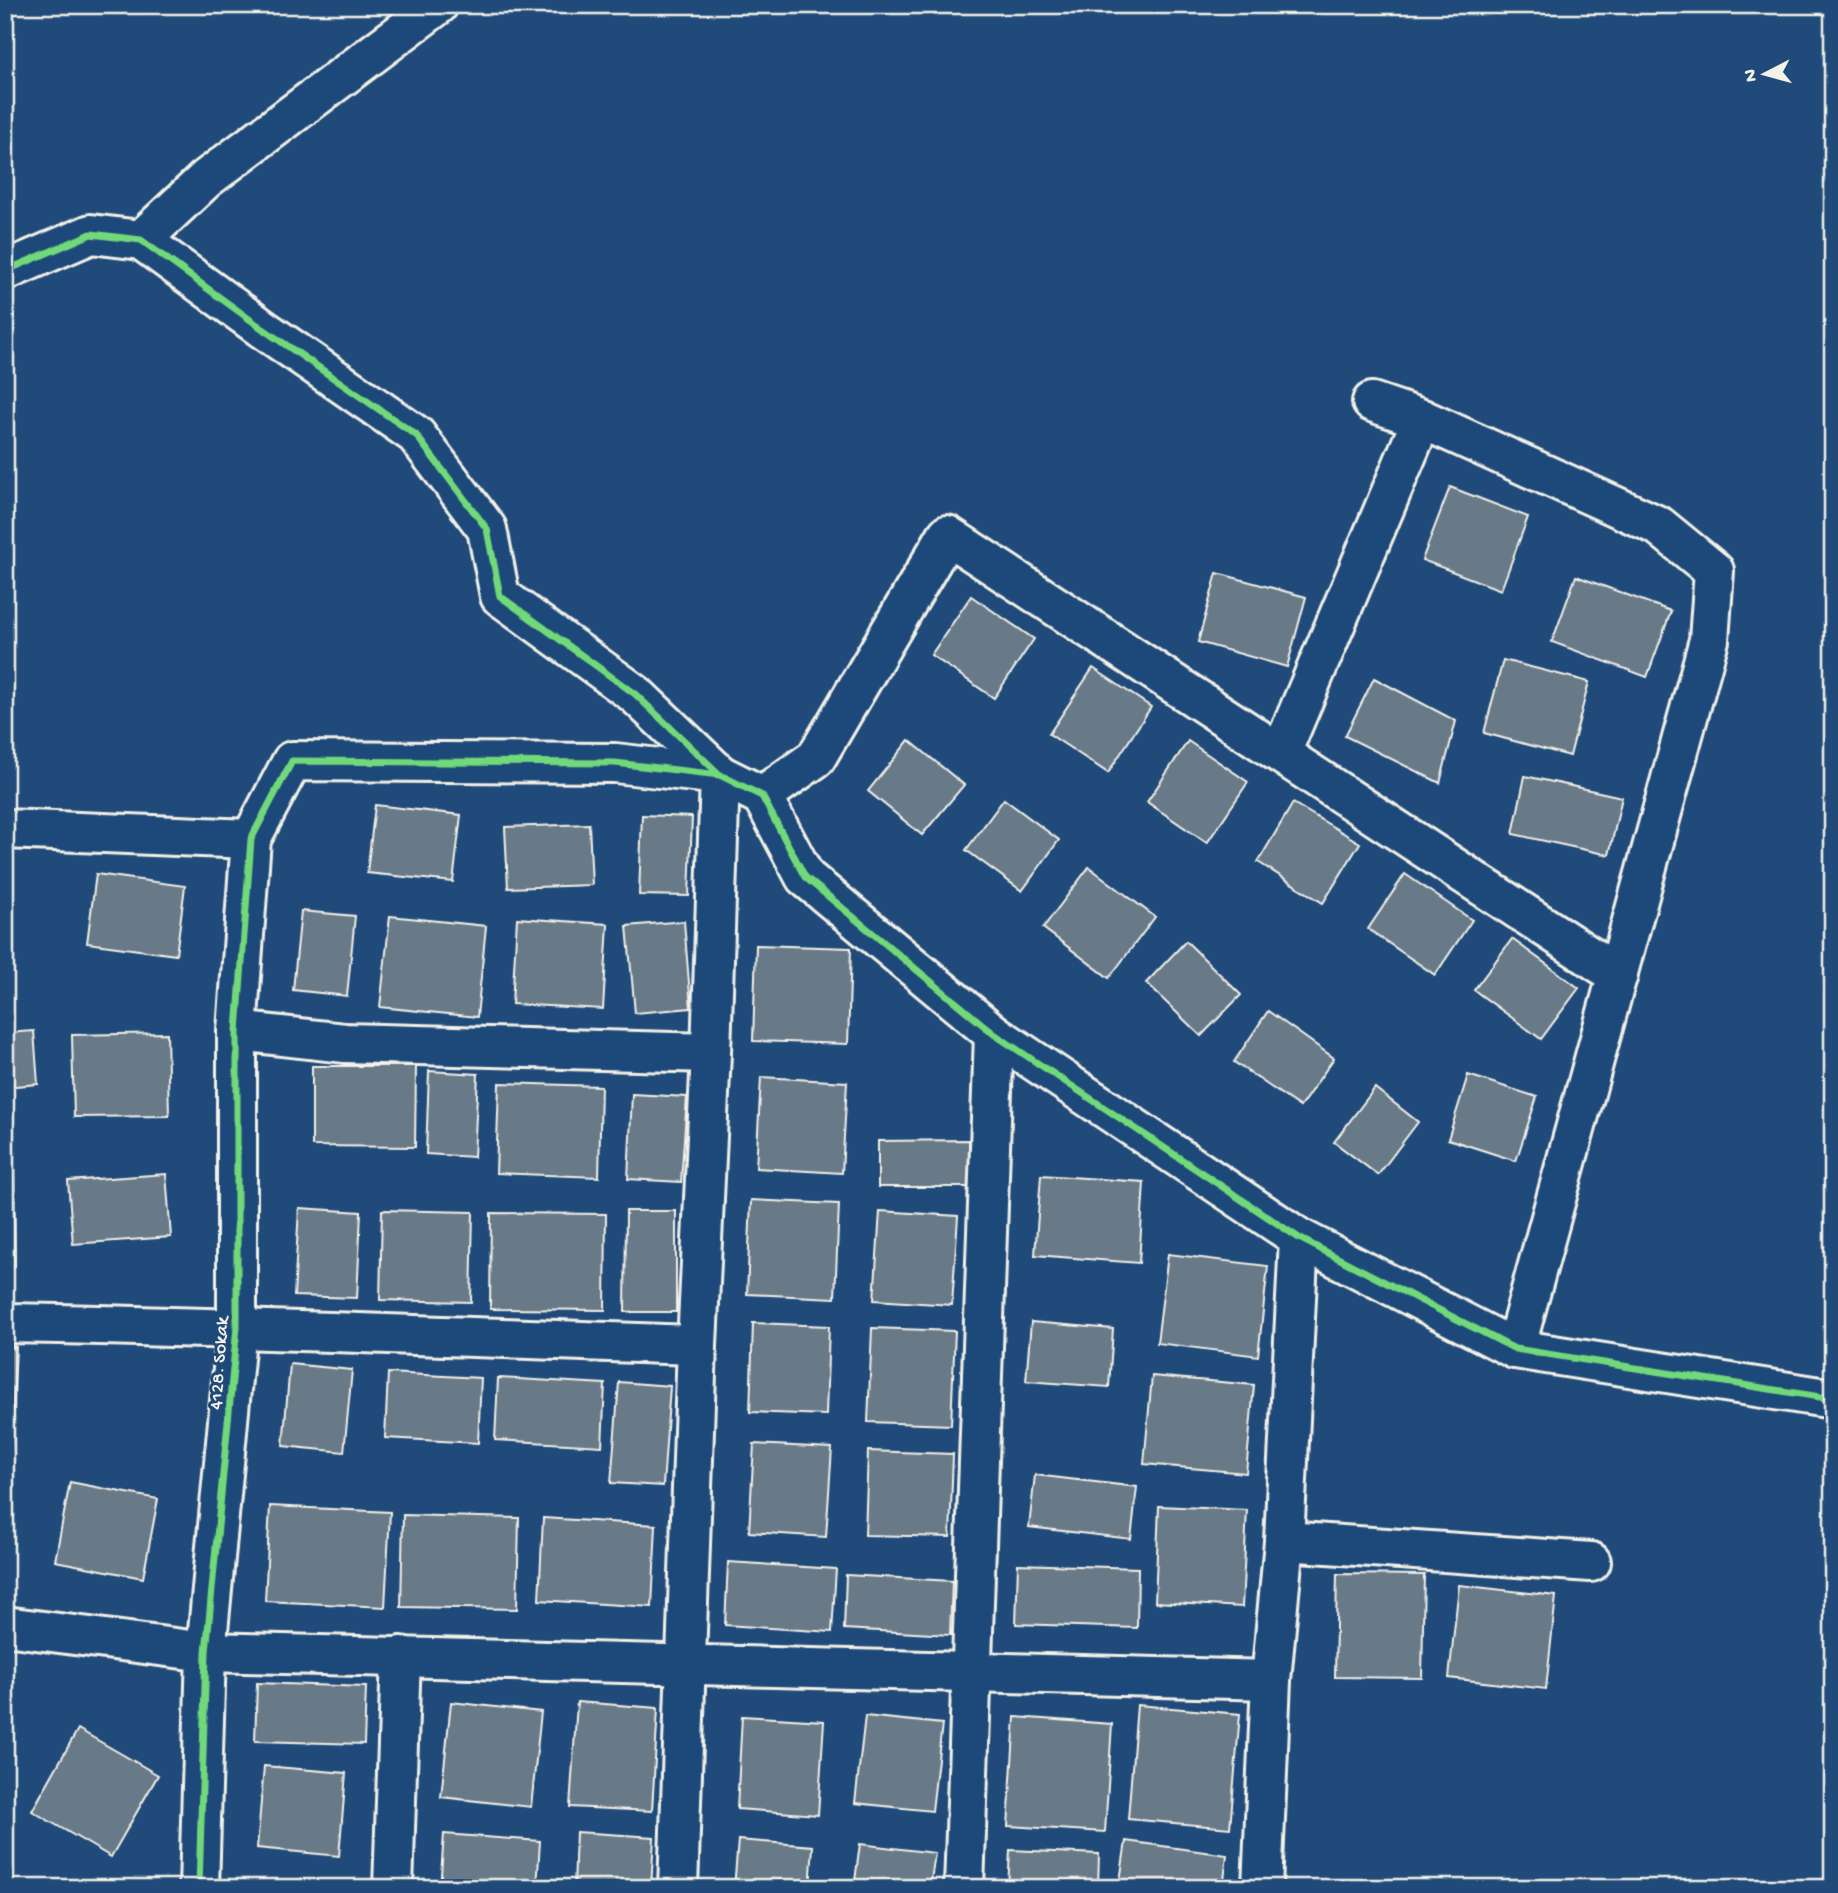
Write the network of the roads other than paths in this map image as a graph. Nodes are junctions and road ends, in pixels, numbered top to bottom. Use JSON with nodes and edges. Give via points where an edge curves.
{"nodes":[{"id":1,"x":438,"y":5,"type":"edge"},
{"id":2,"x":141,"y":240,"type":"junction"},
{"id":3,"x":5,"y":271,"type":"edge"},
{"id":4,"x":1372,"y":402,"type":"dead end"},
{"id":5,"x":1422,"y":419,"type":"junction"},
{"id":6,"x":1281,"y":754,"type":"junction"},
{"id":7,"x":720,"y":775,"type":"junction"},
{"id":8,"x":762,"y":796,"type":"junction"},
{"id":9,"x":5,"y":829,"type":"edge"},
{"id":10,"x":251,"y":839,"type":"junction"},
{"id":11,"x":1618,"y":975,"type":"junction"},
{"id":12,"x":237,"y":1031,"type":"junction"},
{"id":13,"x":995,"y":1034,"type":"junction"},
{"id":14,"x":711,"y":1054,"type":"junction"},
{"id":15,"x":1298,"y":1238,"type":"junction"},
{"id":16,"x":5,"y":1322,"type":"edge"},
{"id":17,"x":237,"y":1327,"type":"junction"},
{"id":18,"x":696,"y":1345,"type":"junction"},
{"id":19,"x":1515,"y":1349,"type":"junction"},
{"id":20,"x":1833,"y":1399,"type":"edge"},
{"id":21,"x":1284,"y":1541,"type":"junction"},
{"id":22,"x":1591,"y":1562,"type":"dead end"},
{"id":23,"x":5,"y":1626,"type":"edge"},
{"id":24,"x":206,"y":1652,"type":"junction"},
{"id":25,"x":401,"y":1656,"type":"junction"},
{"id":26,"x":686,"y":1663,"type":"junction"},
{"id":27,"x":970,"y":1671,"type":"junction"},
{"id":28,"x":1271,"y":1680,"type":"junction"},
{"id":29,"x":199,"y":1888,"type":"edge"},
{"id":30,"x":393,"y":1888,"type":"edge"},
{"id":31,"x":678,"y":1888,"type":"edge"},
{"id":32,"x":964,"y":1888,"type":"edge"},
{"id":33,"x":1262,"y":1888,"type":"edge"}],
"edges":[{"from":1,"to":2,"type":"street","via":[[206,180]]},
{"from":2,"to":3,"type":"street","via":[[91,234]]},
{"from":2,"to":7,"type":"street","via":[[416,435],[487,529],[500,596],[635,694]]},
{"from":4,"to":5,"type":"street"},
{"from":5,"to":6,"type":"street"},
{"from":5,"to":11,"type":"street","via":[[1659,526],[1714,571],[1709,640]]},
{"from":6,"to":8,"type":"street","via":[[947,535],[816,758]]},
{"from":6,"to":11,"type":"street"},
{"from":7,"to":8,"type":"street"},
{"from":7,"to":10,"type":"street","via":[[615,764],[292,761]]},
{"from":7,"to":14,"type":"street"},
{"from":8,"to":13,"type":"street","via":[[805,877]]},
{"from":9,"to":10,"type":"street"},
{"from":10,"to":12,"type":"street","name":"4128. Sokak"},
{"from":11,"to":19,"type":"street"},
{"from":12,"to":14,"type":"street","via":[[345,1043]]},
{"from":12,"to":17,"type":"street","name":"4128. Sokak"},
{"from":13,"to":15,"type":"street"},
{"from":13,"to":27,"type":"street"},
{"from":14,"to":18,"type":"street"},
{"from":15,"to":19,"type":"street"},
{"from":15,"to":21,"type":"street"},
{"from":16,"to":17,"type":"street"},
{"from":17,"to":18,"type":"street"},
{"from":17,"to":24,"type":"street","name":"4128. Sokak"},
{"from":18,"to":26,"type":"street"},
{"from":19,"to":20,"type":"street"},
{"from":21,"to":22,"type":"street"},
{"from":21,"to":28,"type":"street"},
{"from":23,"to":24,"type":"street"},
{"from":24,"to":25,"type":"street"},
{"from":24,"to":29,"type":"street","name":"4128. Sokak"},
{"from":25,"to":26,"type":"street"},
{"from":25,"to":30,"type":"street"},
{"from":26,"to":27,"type":"street"},
{"from":26,"to":31,"type":"street"},
{"from":27,"to":28,"type":"street"},
{"from":27,"to":32,"type":"street"},
{"from":28,"to":33,"type":"street"}]}
